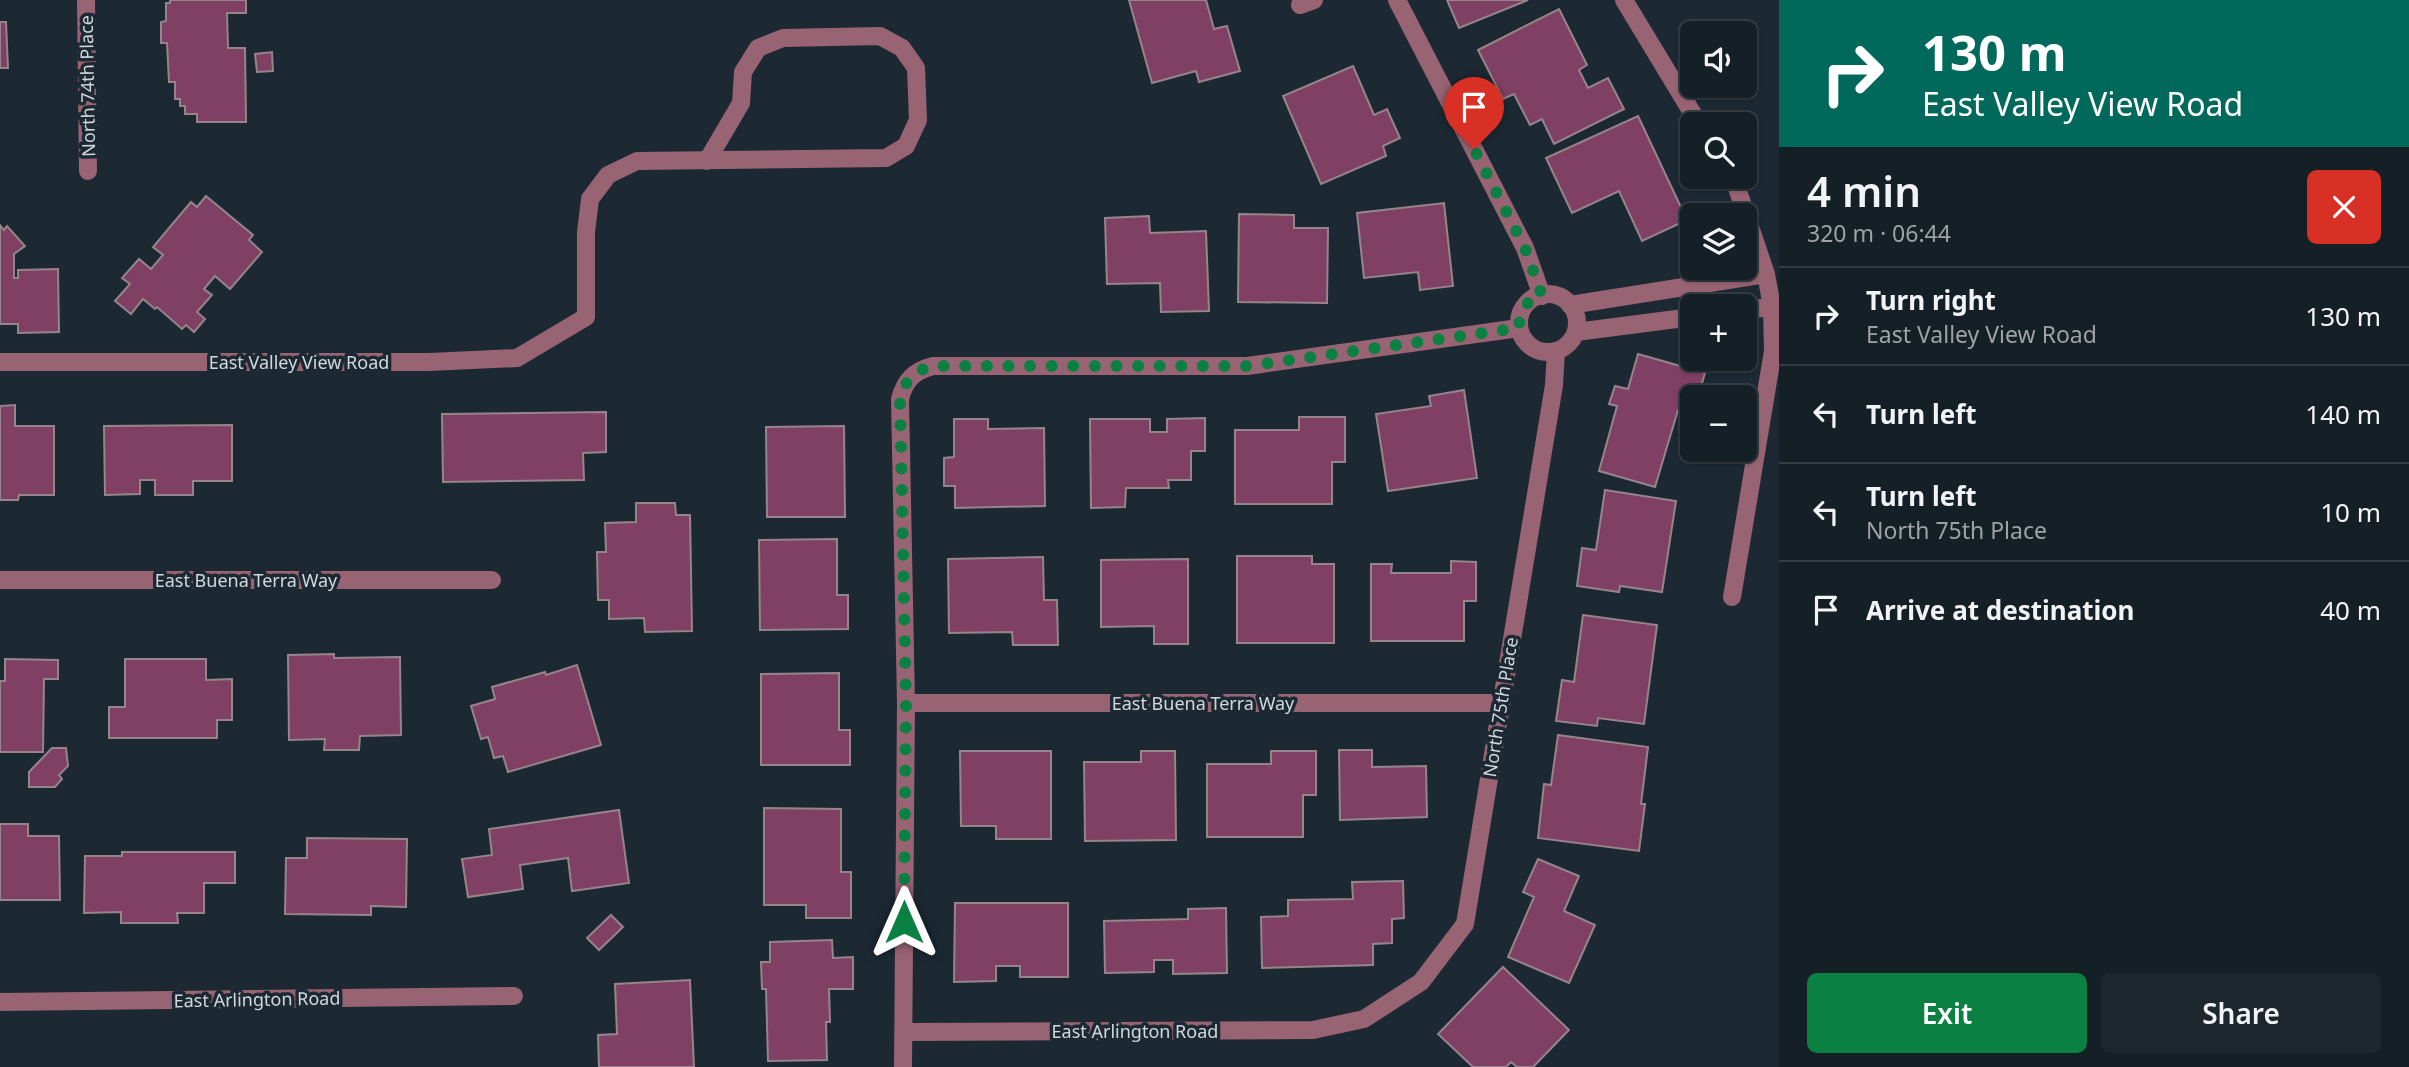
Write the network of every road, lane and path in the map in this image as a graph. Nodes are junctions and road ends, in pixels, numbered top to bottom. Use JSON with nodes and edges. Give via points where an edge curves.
{"nodes":[{"id":1,"x":86,"y":0,"type":"edge"},
{"id":2,"x":1397,"y":0,"type":"edge"},
{"id":3,"x":1624,"y":0,"type":"edge"},
{"id":4,"x":1692,"y":112,"type":"edge"},
{"id":5,"x":707,"y":161,"type":"junction"},
{"id":6,"x":88,"y":172,"type":"dead end"},
{"id":7,"x":1737,"y":189,"type":"edge"},
{"id":8,"x":1766,"y":274,"type":"junction"},
{"id":9,"x":1542,"y":296,"type":"junction"},
{"id":10,"x":1570,"y":305,"type":"junction"},
{"id":11,"x":1772,"y":307,"type":"junction"},
{"id":12,"x":1757,"y":309,"type":"edge"},
{"id":13,"x":1680,"y":319,"type":"edge"},
{"id":14,"x":1519,"y":328,"type":"junction"},
{"id":15,"x":1576,"y":332,"type":"junction"},
{"id":16,"x":1556,"y":351,"type":"junction"},
{"id":17,"x":0,"y":362,"type":"edge"},
{"id":18,"x":0,"y":580,"type":"edge"},
{"id":19,"x":492,"y":580,"type":"dead end"},
{"id":20,"x":1732,"y":597,"type":"dead end"},
{"id":21,"x":906,"y":703,"type":"junction"},
{"id":22,"x":1500,"y":703,"type":"junction"},
{"id":23,"x":514,"y":996,"type":"dead end"},
{"id":24,"x":0,"y":1002,"type":"edge"},
{"id":25,"x":1364,"y":1019,"type":"joint"},
{"id":26,"x":904,"y":1032,"type":"junction"},
{"id":27,"x":903,"y":1067,"type":"edge"}],
"edges":[{"from":1,"to":6,"type":"street","name":"North 74th Place"},
{"from":2,"to":9,"type":"street","via":[[1525,248]]},
{"from":3,"to":4,"type":"street"},
{"from":5,"to":5,"type":"street","via":[[886,159],[906,146],[918,120],[916,68],[902,48],[880,36],[783,38],[758,48],[743,72],[741,103]]},
{"from":5,"to":17,"type":"street","name":"East Valley View Road","via":[[637,161],[608,175],[590,199],[586,317],[517,358]]},
{"from":7,"to":8,"type":"street"},
{"from":8,"to":10,"type":"street"},
{"from":8,"to":11,"type":"street"},
{"from":9,"to":10,"type":"street","via":[[1555,295]]},
{"from":9,"to":14,"type":"street","via":[[1522,309]]},
{"from":10,"to":15,"type":"street"},
{"from":11,"to":12,"type":"street"},
{"from":11,"to":20,"type":"street","via":[[1773,351]]},
{"from":13,"to":15,"type":"street"},
{"from":14,"to":16,"type":"street","via":[[1528,345]]},
{"from":14,"to":21,"type":"street","via":[[1247,366],[920,369],[909,378],[900,399]]},
{"from":15,"to":16,"type":"street"},
{"from":16,"to":22,"type":"street","name":"North 75th Place"},
{"from":18,"to":19,"type":"street","name":"East Buena Terra Way"},
{"from":21,"to":22,"type":"street","name":"East Buena Terra Way"},
{"from":21,"to":26,"type":"street"},
{"from":22,"to":25,"type":"street","name":"North 75th Place","via":[[1465,924],[1420,982]]},
{"from":23,"to":24,"type":"street","name":"East Arlington Road"},
{"from":25,"to":26,"type":"street","name":"East Arlington Road","via":[[1313,1030]]},
{"from":26,"to":27,"type":"street"}]}
